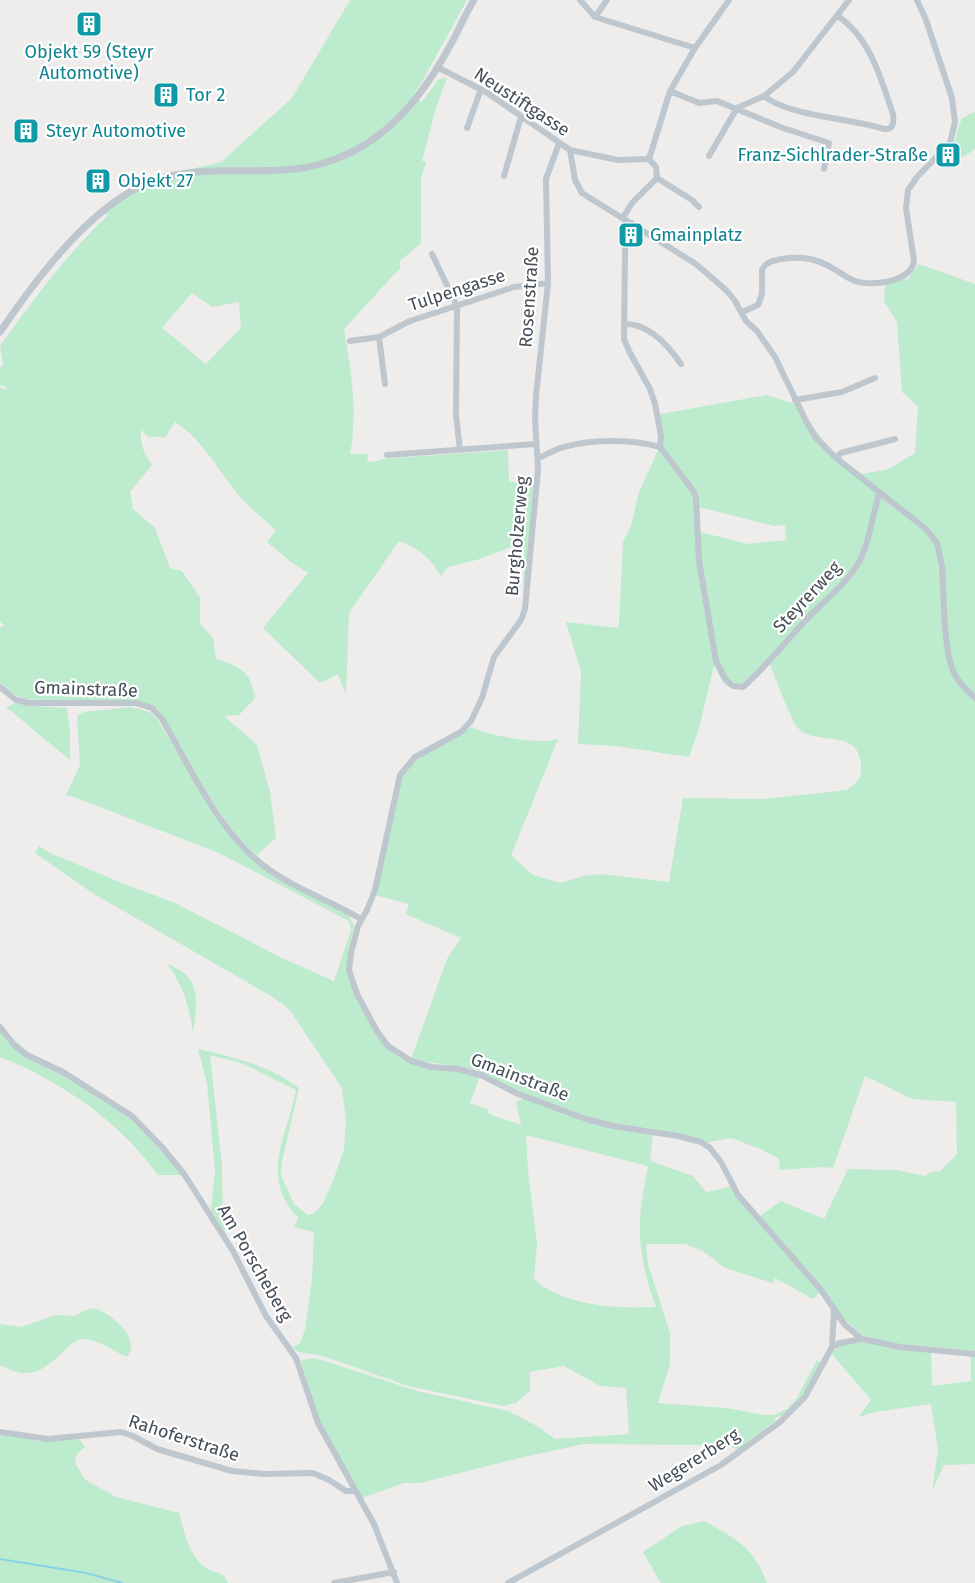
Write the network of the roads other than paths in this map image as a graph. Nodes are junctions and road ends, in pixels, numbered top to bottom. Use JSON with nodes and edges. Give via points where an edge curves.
{"nodes":[{"id":1,"x":474,"y":0,"type":"edge"},
{"id":2,"x":580,"y":0,"type":"edge"},
{"id":3,"x":607,"y":0,"type":"edge"},
{"id":4,"x":729,"y":0,"type":"edge"},
{"id":5,"x":849,"y":0,"type":"edge"},
{"id":6,"x":917,"y":0,"type":"edge"},
{"id":7,"x":838,"y":16,"type":"junction"},
{"id":8,"x":596,"y":17,"type":"junction"},
{"id":9,"x":695,"y":48,"type":"junction"},
{"id":10,"x":437,"y":68,"type":"junction"},
{"id":11,"x":481,"y":89,"type":"junction"},
{"id":12,"x":670,"y":91,"type":"junction"},
{"id":13,"x":764,"y":96,"type":"junction"},
{"id":14,"x":738,"y":108,"type":"junction"},
{"id":15,"x":521,"y":117,"type":"junction"},
{"id":16,"x":467,"y":128,"type":"dead end"},
{"id":17,"x":559,"y":143,"type":"junction"},
{"id":18,"x":570,"y":150,"type":"junction"},
{"id":19,"x":709,"y":156,"type":"dead end"},
{"id":20,"x":649,"y":159,"type":"junction"},
{"id":21,"x":824,"y":169,"type":"dead end"},
{"id":22,"x":504,"y":176,"type":"dead end"},
{"id":23,"x":657,"y":178,"type":"junction"},
{"id":24,"x":699,"y":207,"type":"dead end"},
{"id":25,"x":623,"y":218,"type":"junction"},
{"id":26,"x":632,"y":223,"type":"junction"},
{"id":27,"x":432,"y":254,"type":"dead end"},
{"id":28,"x":548,"y":283,"type":"junction"},
{"id":29,"x":457,"y":306,"type":"junction"},
{"id":30,"x":742,"y":312,"type":"junction"},
{"id":31,"x":624,"y":324,"type":"junction"},
{"id":32,"x":0,"y":332,"type":"edge"},
{"id":33,"x":379,"y":337,"type":"junction"},
{"id":34,"x":350,"y":341,"type":"dead end"},
{"id":35,"x":681,"y":364,"type":"dead end"},
{"id":36,"x":874,"y":378,"type":"dead end"},
{"id":37,"x":385,"y":384,"type":"dead end"},
{"id":38,"x":795,"y":400,"type":"junction"},
{"id":39,"x":534,"y":418,"type":"joint"},
{"id":40,"x":895,"y":439,"type":"dead end"},
{"id":41,"x":536,"y":444,"type":"junction"},
{"id":42,"x":660,"y":447,"type":"junction"},
{"id":43,"x":460,"y":450,"type":"junction"},
{"id":44,"x":387,"y":455,"type":"dead end"},
{"id":45,"x":836,"y":458,"type":"junction"},
{"id":46,"x":538,"y":459,"type":"junction"},
{"id":47,"x":880,"y":492,"type":"junction"},
{"id":48,"x":0,"y":687,"type":"edge"},
{"id":49,"x":975,"y":698,"type":"edge"},
{"id":50,"x":361,"y":919,"type":"junction"},
{"id":51,"x":0,"y":1027,"type":"edge"},
{"id":52,"x":834,"y":1310,"type":"junction"},
{"id":53,"x":862,"y":1339,"type":"junction"},
{"id":54,"x":832,"y":1347,"type":"junction"},
{"id":55,"x":975,"y":1354,"type":"edge"},
{"id":56,"x":0,"y":1432,"type":"edge"},
{"id":57,"x":354,"y":1491,"type":"junction"},
{"id":58,"x":394,"y":1572,"type":"junction"},
{"id":59,"x":333,"y":1583,"type":"edge"},
{"id":60,"x":397,"y":1583,"type":"edge"},
{"id":61,"x":508,"y":1583,"type":"edge"}],
"edges":[{"from":1,"to":10,"type":"street"},
{"from":2,"to":8,"type":"street"},
{"from":3,"to":8,"type":"street"},
{"from":4,"to":9,"type":"street"},
{"from":5,"to":7,"type":"street"},
{"from":6,"to":30,"type":"street","via":[[951,98],[955,122],[950,143],[908,190],[906,208],[913,268],[904,276],[870,283],[855,281],[809,257],[776,260],[762,270],[758,305]]},
{"from":7,"to":13,"type":"street","via":[[793,72]]},
{"from":7,"to":13,"type":"street","via":[[856,31],[873,57],[893,114],[892,127],[889,130],[820,115]]},
{"from":8,"to":9,"type":"street"},
{"from":9,"to":12,"type":"street"},
{"from":10,"to":11,"type":"street","name":"Neustiftgasse"},
{"from":10,"to":32,"type":"street","via":[[415,100],[386,130],[331,161],[291,171],[216,171],[168,177],[124,195],[52,262]]},
{"from":11,"to":15,"type":"street","name":"Neustiftgasse"},
{"from":11,"to":16,"type":"street"},
{"from":12,"to":14,"type":"street","via":[[699,103],[717,100]]},
{"from":12,"to":20,"type":"street"},
{"from":13,"to":14,"type":"street"},
{"from":14,"to":19,"type":"street"},
{"from":14,"to":21,"type":"street","via":[[829,143]]},
{"from":15,"to":17,"type":"street","name":"Neustiftgasse"},
{"from":15,"to":22,"type":"street"},
{"from":17,"to":18,"type":"street","name":"Neustiftgasse"},
{"from":17,"to":28,"type":"street","name":"Rosenstraße","via":[[546,179]]},
{"from":18,"to":20,"type":"street","via":[[618,160]]},
{"from":18,"to":25,"type":"street","name":"Neustiftgasse","via":[[575,180],[582,194]]},
{"from":20,"to":23,"type":"street","via":[[656,167]]},
{"from":23,"to":24,"type":"street"},
{"from":23,"to":25,"type":"street"},
{"from":25,"to":26,"type":"street","name":"Neustiftgasse"},
{"from":26,"to":30,"type":"street","name":"Neustiftgasse","via":[[702,268]]},
{"from":26,"to":31,"type":"street","via":[[626,237]]},
{"from":27,"to":29,"type":"street"},
{"from":28,"to":29,"type":"street","name":"Tulpengasse","via":[[514,286]]},
{"from":28,"to":39,"type":"street","name":"Rosenstraße"},
{"from":29,"to":33,"type":"street","name":"Tulpengasse","via":[[410,321]]},
{"from":29,"to":43,"type":"street","via":[[456,415]]},
{"from":30,"to":38,"type":"street","name":"Neustiftgasse","via":[[775,357]]},
{"from":31,"to":35,"type":"street","via":[[651,332]]},
{"from":31,"to":42,"type":"street","via":[[626,344],[655,404]]},
{"from":33,"to":34,"type":"street","name":"Tulpengasse"},
{"from":33,"to":37,"type":"street"},
{"from":36,"to":38,"type":"street","via":[[842,392]]},
{"from":38,"to":45,"type":"street","name":"Neustiftgasse","via":[[810,430]]},
{"from":39,"to":41,"type":"street","name":"Burgholzerweg"},
{"from":40,"to":45,"type":"street","via":[[841,453]]},
{"from":41,"to":43,"type":"street"},
{"from":41,"to":46,"type":"street","name":"Burgholzerweg"},
{"from":42,"to":46,"type":"street","name":"Burgholzerweg","via":[[632,442],[579,444],[562,447]]},
{"from":42,"to":47,"type":"street","name":"Steyrerweg","via":[[696,498],[699,561],[716,661],[734,686],[743,687],[754,677],[859,562]]},
{"from":43,"to":44,"type":"street"},
{"from":45,"to":47,"type":"street","name":"Neustiftgasse"},
{"from":46,"to":50,"type":"street","name":"Burgholzerweg","via":[[521,620],[494,657],[471,721],[461,732],[415,757],[403,770],[375,890]]},
{"from":47,"to":49,"type":"street","via":[[916,520],[937,543],[948,655],[959,681]]},
{"from":48,"to":50,"type":"street","name":"Gmainstraße","via":[[16,700],[29,703],[136,703],[152,708],[162,718],[216,812],[252,855],[284,879]]},
{"from":50,"to":52,"type":"street","name":"Gmainstraße","via":[[349,963],[350,976],[371,1021],[388,1046],[411,1061],[481,1075],[518,1094],[589,1119],[701,1142],[716,1155],[738,1195]]},
{"from":51,"to":57,"type":"street","name":"Am Porscheberg","via":[[27,1055],[63,1072],[132,1116],[184,1174],[233,1251],[266,1316],[296,1358],[318,1423]]},
{"from":52,"to":53,"type":"street","name":"Gmainstraße"},
{"from":52,"to":54,"type":"street","name":"Wegererberg"},
{"from":53,"to":54,"type":"street"},
{"from":53,"to":55,"type":"street"},
{"from":54,"to":61,"type":"street","name":"Wegererberg","via":[[794,1410],[721,1465]]},
{"from":56,"to":57,"type":"street","name":"Rahoferstraße","via":[[48,1439],[121,1432],[157,1449],[232,1471],[313,1473],[346,1491]]},
{"from":57,"to":58,"type":"street","name":"Am Porscheberg","via":[[374,1524]]},
{"from":58,"to":59,"type":"street"},
{"from":58,"to":60,"type":"street","name":"Am Porscheberg"}]}
